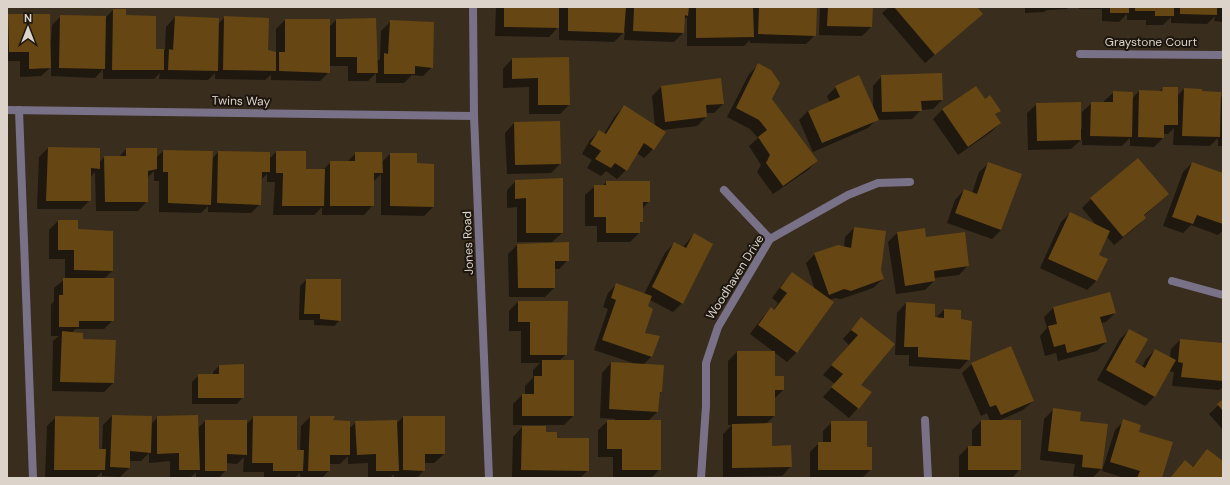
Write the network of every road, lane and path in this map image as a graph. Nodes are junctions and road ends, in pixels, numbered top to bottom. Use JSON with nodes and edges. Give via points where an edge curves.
{"nodes":[{"id":1,"x":473,"y":7,"type":"edge"},
{"id":2,"x":1080,"y":54,"type":"dead end"},
{"id":3,"x":1223,"y":54,"type":"edge"},
{"id":4,"x":7,"y":110,"type":"edge"},
{"id":5,"x":19,"y":110,"type":"junction"},
{"id":6,"x":474,"y":116,"type":"junction"},
{"id":7,"x":910,"y":182,"type":"dead end"},
{"id":8,"x":724,"y":190,"type":"dead end"},
{"id":9,"x":770,"y":239,"type":"junction"},
{"id":10,"x":1172,"y":280,"type":"dead end"},
{"id":11,"x":1223,"y":294,"type":"edge"},
{"id":12,"x":925,"y":420,"type":"dead end"},
{"id":13,"x":33,"y":478,"type":"edge"},
{"id":14,"x":489,"y":478,"type":"edge"},
{"id":15,"x":701,"y":478,"type":"edge"},
{"id":16,"x":928,"y":478,"type":"edge"}],
"edges":[{"from":1,"to":6,"type":"street","name":"Jones Road"},
{"from":2,"to":3,"type":"street","name":"Graystone Court"},
{"from":4,"to":5,"type":"street","name":"Twins Way"},
{"from":5,"to":6,"type":"street","name":"Twins Way"},
{"from":5,"to":13,"type":"street"},
{"from":6,"to":14,"type":"street","name":"Jones Road"},
{"from":7,"to":9,"type":"street","name":"Woodhaven Drive","via":[[878,183],[854,193]]},
{"from":8,"to":9,"type":"street"},
{"from":9,"to":15,"type":"street","name":"Woodhaven Drive","via":[[718,327],[706,363]]},
{"from":10,"to":11,"type":"street"},
{"from":12,"to":16,"type":"street"}]}
